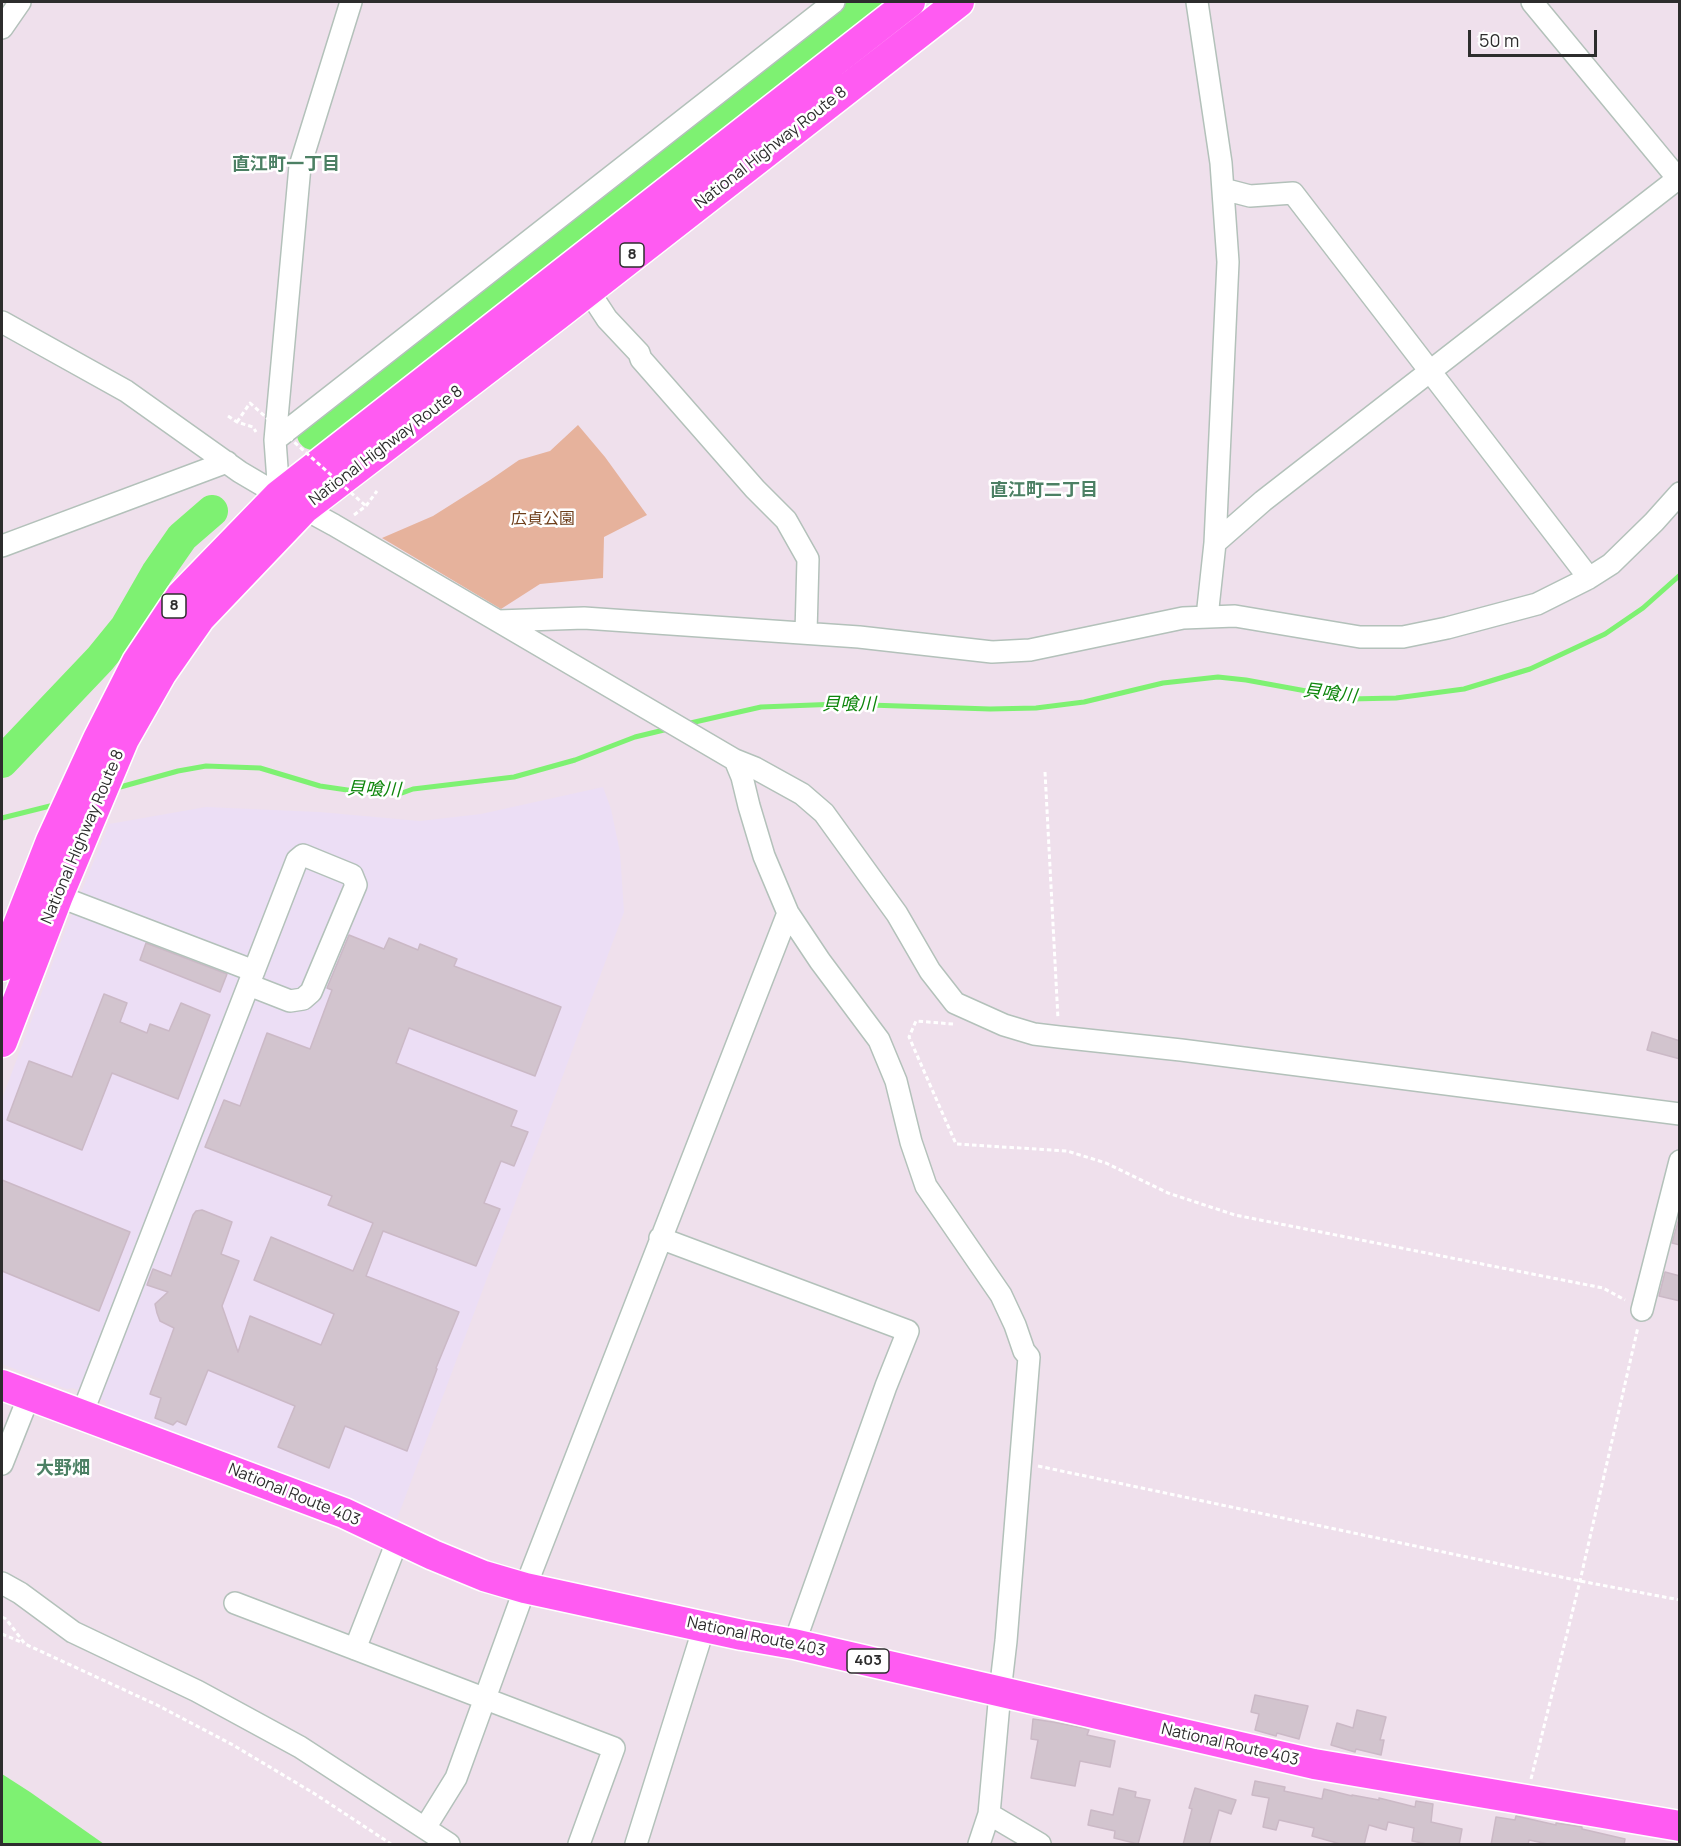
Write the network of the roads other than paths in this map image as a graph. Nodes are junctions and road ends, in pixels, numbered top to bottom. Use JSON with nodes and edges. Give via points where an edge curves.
{"nodes":[{"id":1,"x":20,"y":2,"type":"edge"},
{"id":2,"x":834,"y":2,"type":"edge"},
{"id":3,"x":910,"y":2,"type":"edge"},
{"id":4,"x":959,"y":2,"type":"edge"},
{"id":5,"x":1197,"y":2,"type":"edge"},
{"id":6,"x":1532,"y":2,"type":"edge"},
{"id":7,"x":352,"y":5,"type":"edge"},
{"id":8,"x":2,"y":28,"type":"edge"},
{"id":9,"x":1679,"y":179,"type":"edge"},
{"id":10,"x":1223,"y":189,"type":"junction"},
{"id":11,"x":588,"y":290,"type":"junction"},
{"id":12,"x":2,"y":322,"type":"edge"},
{"id":13,"x":1430,"y":372,"type":"junction"},
{"id":14,"x":275,"y":440,"type":"junction"},
{"id":15,"x":226,"y":462,"type":"junction"},
{"id":16,"x":1680,"y":493,"type":"edge"},
{"id":17,"x":279,"y":495,"type":"junction"},
{"id":18,"x":305,"y":508,"type":"junction"},
{"id":19,"x":1215,"y":543,"type":"junction"},
{"id":20,"x":2,"y":546,"type":"edge"},
{"id":21,"x":1589,"y":578,"type":"junction"},
{"id":22,"x":1207,"y":617,"type":"junction"},
{"id":23,"x":497,"y":621,"type":"junction"},
{"id":24,"x":806,"y":633,"type":"junction"},
{"id":25,"x":111,"y":739,"type":"junction"},
{"id":26,"x":732,"y":758,"type":"junction"},
{"id":27,"x":58,"y":896,"type":"junction"},
{"id":28,"x":788,"y":913,"type":"junction"},
{"id":29,"x":2,"y":966,"type":"edge"},
{"id":30,"x":251,"y":978,"type":"junction"},
{"id":31,"x":2,"y":1042,"type":"edge"},
{"id":32,"x":1680,"y":1114,"type":"edge"},
{"id":33,"x":1680,"y":1161,"type":"edge"},
{"id":34,"x":660,"y":1238,"type":"junction"},
{"id":35,"x":1642,"y":1310,"type":"road end"},
{"id":36,"x":2,"y":1385,"type":"edge"},
{"id":37,"x":29,"y":1395,"type":"junction"},
{"id":38,"x":82,"y":1414,"type":"junction"},
{"id":39,"x":2,"y":1464,"type":"edge"},
{"id":40,"x":398,"y":1539,"type":"junction"},
{"id":41,"x":2,"y":1582,"type":"edge"},
{"id":42,"x":525,"y":1588,"type":"junction"},
{"id":43,"x":235,"y":1603,"type":"dead end"},
{"id":44,"x":704,"y":1627,"type":"junction"},
{"id":45,"x":794,"y":1644,"type":"junction"},
{"id":46,"x":355,"y":1649,"type":"junction"},
{"id":47,"x":1000,"y":1692,"type":"junction"},
{"id":48,"x":484,"y":1700,"type":"junction"},
{"id":49,"x":989,"y":1814,"type":"junction"},
{"id":50,"x":1680,"y":1826,"type":"edge"},
{"id":51,"x":425,"y":1828,"type":"junction"},
{"id":52,"x":449,"y":1845,"type":"edge"},
{"id":53,"x":579,"y":1845,"type":"edge"},
{"id":54,"x":636,"y":1845,"type":"edge"},
{"id":55,"x":979,"y":1845,"type":"edge"},
{"id":56,"x":1040,"y":1845,"type":"edge"}],
"edges":[{"from":1,"to":8,"type":"street"},
{"from":2,"to":14,"type":"street"},
{"from":3,"to":17,"type":"highway","name":"National Highway Route 8","number":"8"},
{"from":4,"to":11,"type":"highway","name":"National Highway Route 8","number":"8"},
{"from":5,"to":10,"type":"street"},
{"from":6,"to":9,"type":"street"},
{"from":7,"to":14,"type":"street","via":[[300,166]]},
{"from":9,"to":13,"type":"street"},
{"from":10,"to":13,"type":"street","via":[[1250,196],[1293,193]]},
{"from":10,"to":19,"type":"street","via":[[1228,262]]},
{"from":11,"to":18,"type":"highway","name":"National Highway Route 8","number":"8"},
{"from":11,"to":24,"type":"street","via":[[607,319],[786,520],[808,559]]},
{"from":12,"to":15,"type":"street","via":[[126,392]]},
{"from":13,"to":19,"type":"street"},
{"from":13,"to":21,"type":"street"},
{"from":14,"to":17,"type":"street"},
{"from":15,"to":17,"type":"street"},
{"from":15,"to":20,"type":"street"},
{"from":16,"to":21,"type":"street","via":[[1611,564]]},
{"from":17,"to":18,"type":"street"},
{"from":17,"to":25,"type":"highway","name":"National Highway Route 8","number":"8","via":[[181,596],[138,662]]},
{"from":18,"to":23,"type":"street"},
{"from":18,"to":25,"type":"highway","name":"National Highway Route 8","number":"8","via":[[200,618]]},
{"from":19,"to":22,"type":"street"},
{"from":21,"to":22,"type":"street","via":[[1537,604],[1403,637],[1360,637],[1235,616]]},
{"from":22,"to":24,"type":"street","via":[[1183,618],[1030,650],[992,652]]},
{"from":23,"to":24,"type":"street","via":[[584,618]]},
{"from":23,"to":26,"type":"street"},
{"from":25,"to":27,"type":"highway","name":"National Highway Route 8","number":"8","via":[[81,844]]},
{"from":25,"to":29,"type":"highway","name":"National Highway Route 8","number":"8","via":[[51,841]]},
{"from":26,"to":28,"type":"street","via":[[742,777],[764,856]]},
{"from":26,"to":32,"type":"street","via":[[802,794],[824,813],[897,914],[930,971],[955,1004],[1004,1025],[1034,1034]]},
{"from":27,"to":30,"type":"street"},
{"from":27,"to":31,"type":"highway","name":"National Highway Route 8","number":"8"},
{"from":28,"to":34,"type":"street"},
{"from":28,"to":47,"type":"street","via":[[879,1040],[896,1081],[927,1186],[1001,1295],[1029,1357]]},
{"from":30,"to":30,"type":"street","via":[[297,860],[303,855],[352,875],[356,885],[311,992],[303,999],[290,1001]]},
{"from":30,"to":38,"type":"street"},
{"from":33,"to":35,"type":"street"},
{"from":34,"to":42,"type":"street"},
{"from":34,"to":45,"type":"street","via":[[908,1331]]},
{"from":36,"to":37,"type":"highway","name":"National Route 403","number":"403"},
{"from":37,"to":38,"type":"highway","name":"National Route 403","number":"403"},
{"from":37,"to":39,"type":"street"},
{"from":38,"to":40,"type":"highway","name":"National Route 403","number":"403","via":[[344,1513]]},
{"from":40,"to":42,"type":"highway","name":"National Route 403","number":"403","via":[[484,1576]]},
{"from":40,"to":46,"type":"street"},
{"from":41,"to":51,"type":"street","via":[[73,1632],[197,1691],[300,1747]]},
{"from":42,"to":44,"type":"highway","name":"National Route 403","number":"403"},
{"from":42,"to":48,"type":"street"},
{"from":43,"to":46,"type":"street"},
{"from":44,"to":45,"type":"highway","name":"National Route 403","number":"403"},
{"from":44,"to":54,"type":"street"},
{"from":45,"to":47,"type":"highway","name":"National Route 403","number":"403"},
{"from":46,"to":48,"type":"street"},
{"from":47,"to":49,"type":"street"},
{"from":47,"to":50,"type":"highway","name":"National Route 403","number":"403","via":[[1314,1764]]},
{"from":48,"to":51,"type":"street","via":[[456,1778]]},
{"from":48,"to":53,"type":"street","via":[[614,1748]]},
{"from":49,"to":55,"type":"street"},
{"from":49,"to":56,"type":"street"},
{"from":51,"to":52,"type":"street"}]}
